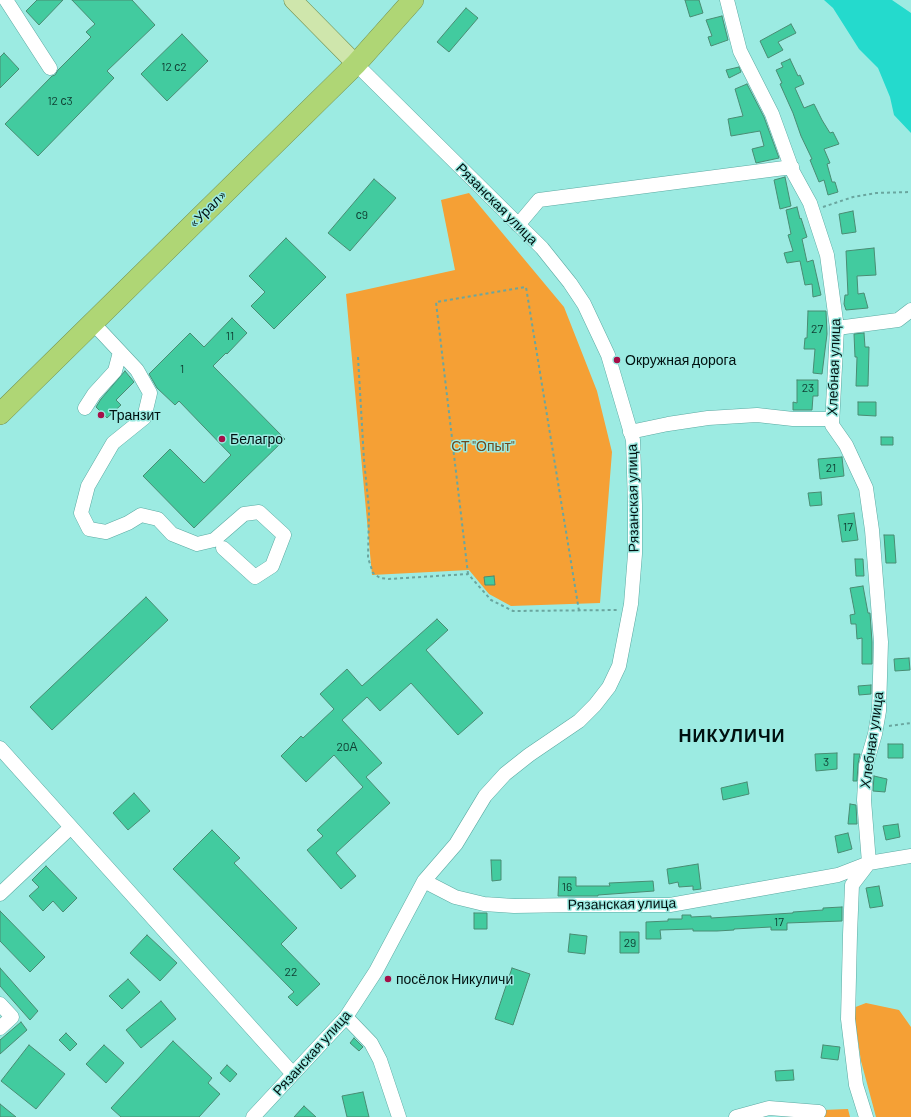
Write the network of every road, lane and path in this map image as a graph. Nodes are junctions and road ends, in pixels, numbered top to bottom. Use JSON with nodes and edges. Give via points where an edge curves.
{"nodes":[{"id":1,"x":6,"y":0,"type":"edge"},
{"id":2,"x":293,"y":0,"type":"edge"},
{"id":3,"x":413,"y":0,"type":"edge"},
{"id":4,"x":727,"y":0,"type":"edge"},
{"id":5,"x":356,"y":64,"type":"junction"},
{"id":6,"x":50,"y":68,"type":"dead end"},
{"id":7,"x":792,"y":167,"type":"junction"},
{"id":8,"x":911,"y":192,"type":"edge"},
{"id":9,"x":813,"y":210,"type":"junction"},
{"id":10,"x":518,"y":225,"type":"junction"},
{"id":11,"x":911,"y":310,"type":"edge"},
{"id":12,"x":93,"y":323,"type":"junction"},
{"id":13,"x":837,"y":328,"type":"junction"},
{"id":14,"x":120,"y":352,"type":"junction"},
{"id":15,"x":358,"y":357,"type":"dead end"},
{"id":16,"x":85,"y":408,"type":"dead end"},
{"id":17,"x":0,"y":414,"type":"edge"},
{"id":18,"x":832,"y":419,"type":"junction"},
{"id":19,"x":630,"y":432,"type":"junction"},
{"id":20,"x":224,"y":548,"type":"dead end"},
{"id":21,"x":468,"y":574,"type":"junction"},
{"id":22,"x":630,"y":610,"type":"junction"},
{"id":23,"x":579,"y":611,"type":"junction"},
{"id":24,"x":911,"y":723,"type":"edge"},
{"id":25,"x":876,"y":728,"type":"junction"},
{"id":26,"x":0,"y":748,"type":"edge"},
{"id":27,"x":71,"y":826,"type":"junction"},
{"id":28,"x":911,"y":856,"type":"edge"},
{"id":29,"x":869,"y":863,"type":"junction"},
{"id":30,"x":424,"y":880,"type":"junction"},
{"id":31,"x":0,"y":894,"type":"edge"},
{"id":32,"x":0,"y":1004,"type":"edge"},
{"id":33,"x":346,"y":1017,"type":"junction"},
{"id":34,"x":0,"y":1028,"type":"edge"},
{"id":35,"x":293,"y":1074,"type":"junction"},
{"id":36,"x":819,"y":1112,"type":"dead end"},
{"id":37,"x":253,"y":1117,"type":"edge"},
{"id":38,"x":399,"y":1117,"type":"edge"},
{"id":39,"x":736,"y":1117,"type":"edge"},
{"id":40,"x":866,"y":1117,"type":"edge"}],
"edges":[{"from":1,"to":6,"type":"street"},
{"from":2,"to":5,"type":"main road"},
{"from":3,"to":5,"type":"highway","name":"«Урал»"},
{"from":4,"to":7,"type":"street","name":"Хлебная улица","via":[[740,51],[772,114]]},
{"from":5,"to":10,"type":"street","name":"Рязанская улица"},
{"from":5,"to":12,"type":"highway","name":"«Урал»"},
{"from":7,"to":9,"type":"street","name":"Хлебная улица"},
{"from":7,"to":10,"type":"street","via":[[539,200]]},
{"from":8,"to":9,"type":"path","via":[[876,193],[853,197]]},
{"from":9,"to":13,"type":"street","name":"Хлебная улица","via":[[827,255]]},
{"from":10,"to":19,"type":"street","name":"Рязанская улица","via":[[542,248],[584,304],[608,355]]},
{"from":11,"to":13,"type":"street","via":[[898,320]]},
{"from":12,"to":14,"type":"street"},
{"from":12,"to":17,"type":"highway","name":"«Урал»"},
{"from":13,"to":18,"type":"street","name":"Хлебная улица"},
{"from":14,"to":16,"type":"street","via":[[115,371]]},
{"from":14,"to":20,"type":"street","via":[[137,370],[150,393],[144,418],[113,443],[88,486],[81,513],[89,529],[106,532],[141,515],[158,519],[172,534],[197,544],[214,540],[244,514],[259,512],[284,535],[272,566],[254,576]]},
{"from":15,"to":21,"type":"path","via":[[369,509],[368,558],[373,573],[380,578],[389,579]]},
{"from":18,"to":19,"type":"street","via":[[793,419],[757,415],[708,418]]},
{"from":18,"to":25,"type":"street","name":"Хлебная улица","via":[[832,426],[846,445],[866,488],[872,530],[881,642],[879,711]]},
{"from":19,"to":22,"type":"street","name":"Рязанская улица","via":[[633,440],[635,554]]},
{"from":21,"to":23,"type":"path","via":[[491,600],[513,611]]},
{"from":21,"to":23,"type":"path","via":[[436,302],[526,287]]},
{"from":22,"to":23,"type":"path"},
{"from":22,"to":30,"type":"street","name":"Рязанская улица","via":[[619,666],[609,687],[579,721],[505,774],[485,796],[456,844]]},
{"from":24,"to":25,"type":"path"},
{"from":25,"to":29,"type":"street","name":"Хлебная улица","via":[[866,765],[864,800]]},
{"from":26,"to":27,"type":"street"},
{"from":27,"to":31,"type":"street"},
{"from":27,"to":35,"type":"street"},
{"from":28,"to":29,"type":"street","name":"Рязанская улица"},
{"from":29,"to":30,"type":"street","name":"Рязанская улица","via":[[838,875],[670,905],[484,904],[455,896]]},
{"from":29,"to":40,"type":"street","via":[[852,885],[848,1019],[856,1085]]},
{"from":30,"to":33,"type":"street","name":"Рязанская улица","via":[[376,971]]},
{"from":32,"to":34,"type":"street","via":[[12,1017]]},
{"from":33,"to":35,"type":"street","name":"Рязанская улица"},
{"from":33,"to":38,"type":"street","via":[[371,1043],[380,1060]]},
{"from":35,"to":37,"type":"street","name":"Рязанская улица"},
{"from":36,"to":39,"type":"street","via":[[769,1108]]}]}
